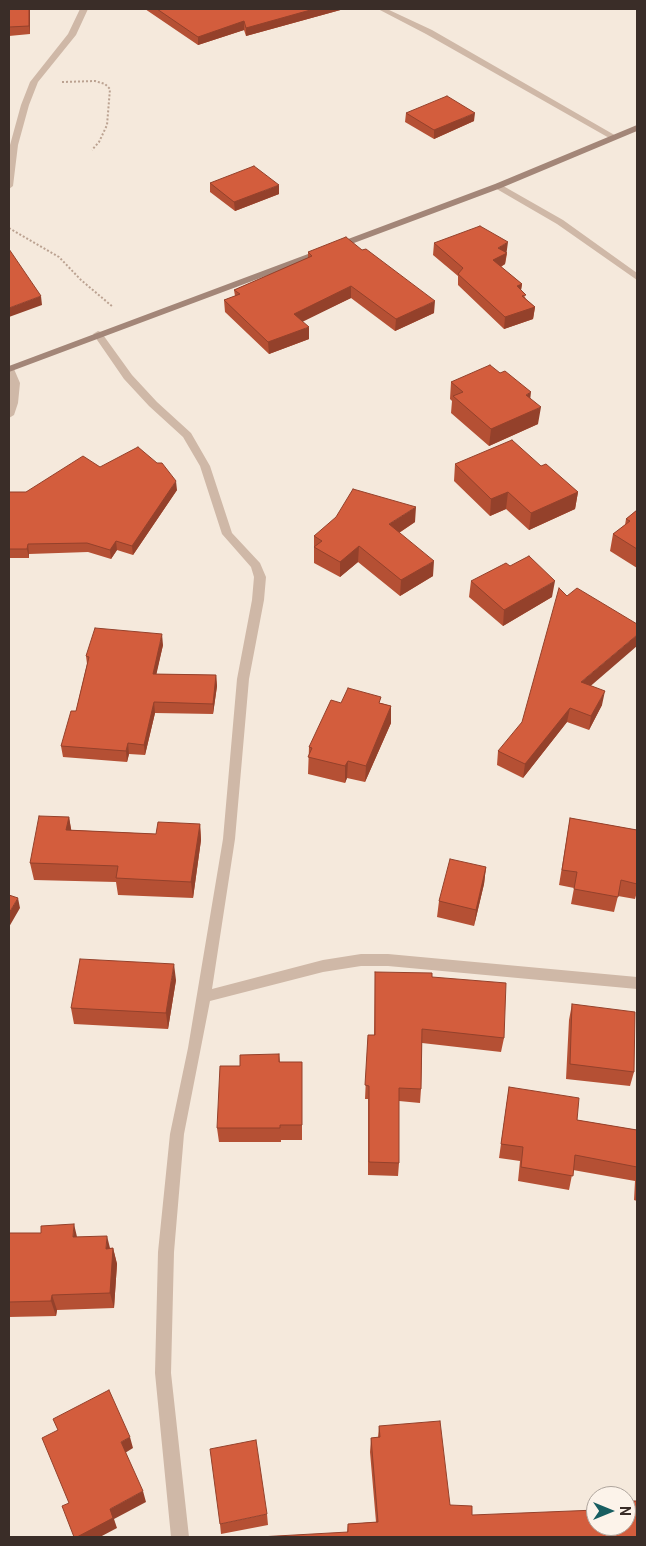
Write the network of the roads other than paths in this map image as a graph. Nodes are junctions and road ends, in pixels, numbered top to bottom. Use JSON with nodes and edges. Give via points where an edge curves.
{"nodes":[{"id":1,"x":84,"y":9,"type":"edge"},
{"id":2,"x":382,"y":9,"type":"edge"},
{"id":3,"x":637,"y":128,"type":"edge"},
{"id":4,"x":614,"y":137,"type":"junction"},
{"id":5,"x":9,"y":186,"type":"edge"},
{"id":6,"x":498,"y":186,"type":"junction"},
{"id":7,"x":637,"y":277,"type":"edge"},
{"id":8,"x":98,"y":334,"type":"junction"},
{"id":9,"x":9,"y":369,"type":"edge"},
{"id":10,"x":9,"y":414,"type":"edge"},
{"id":11,"x":637,"y":983,"type":"edge"},
{"id":12,"x":203,"y":997,"type":"junction"},
{"id":13,"x":180,"y":1537,"type":"edge"}],
"edges":[{"from":1,"to":5,"type":"street","via":[[72,36],[34,82],[14,146]]},
{"from":2,"to":4,"type":"street","via":[[429,32]]},
{"from":3,"to":4,"type":"street"},
{"from":4,"to":6,"type":"street"},
{"from":6,"to":7,"type":"street","via":[[560,222]]},
{"from":6,"to":8,"type":"street"},
{"from":8,"to":9,"type":"street"},
{"from":8,"to":12,"type":"street","via":[[128,378],[188,435],[205,466],[227,534],[256,566],[260,577],[243,679],[229,839]]},
{"from":9,"to":10,"type":"street","via":[[15,383]]},
{"from":11,"to":12,"type":"street","via":[[361,960],[322,966]]},
{"from":12,"to":13,"type":"street","via":[[177,1134],[166,1252],[163,1373]]}]}
